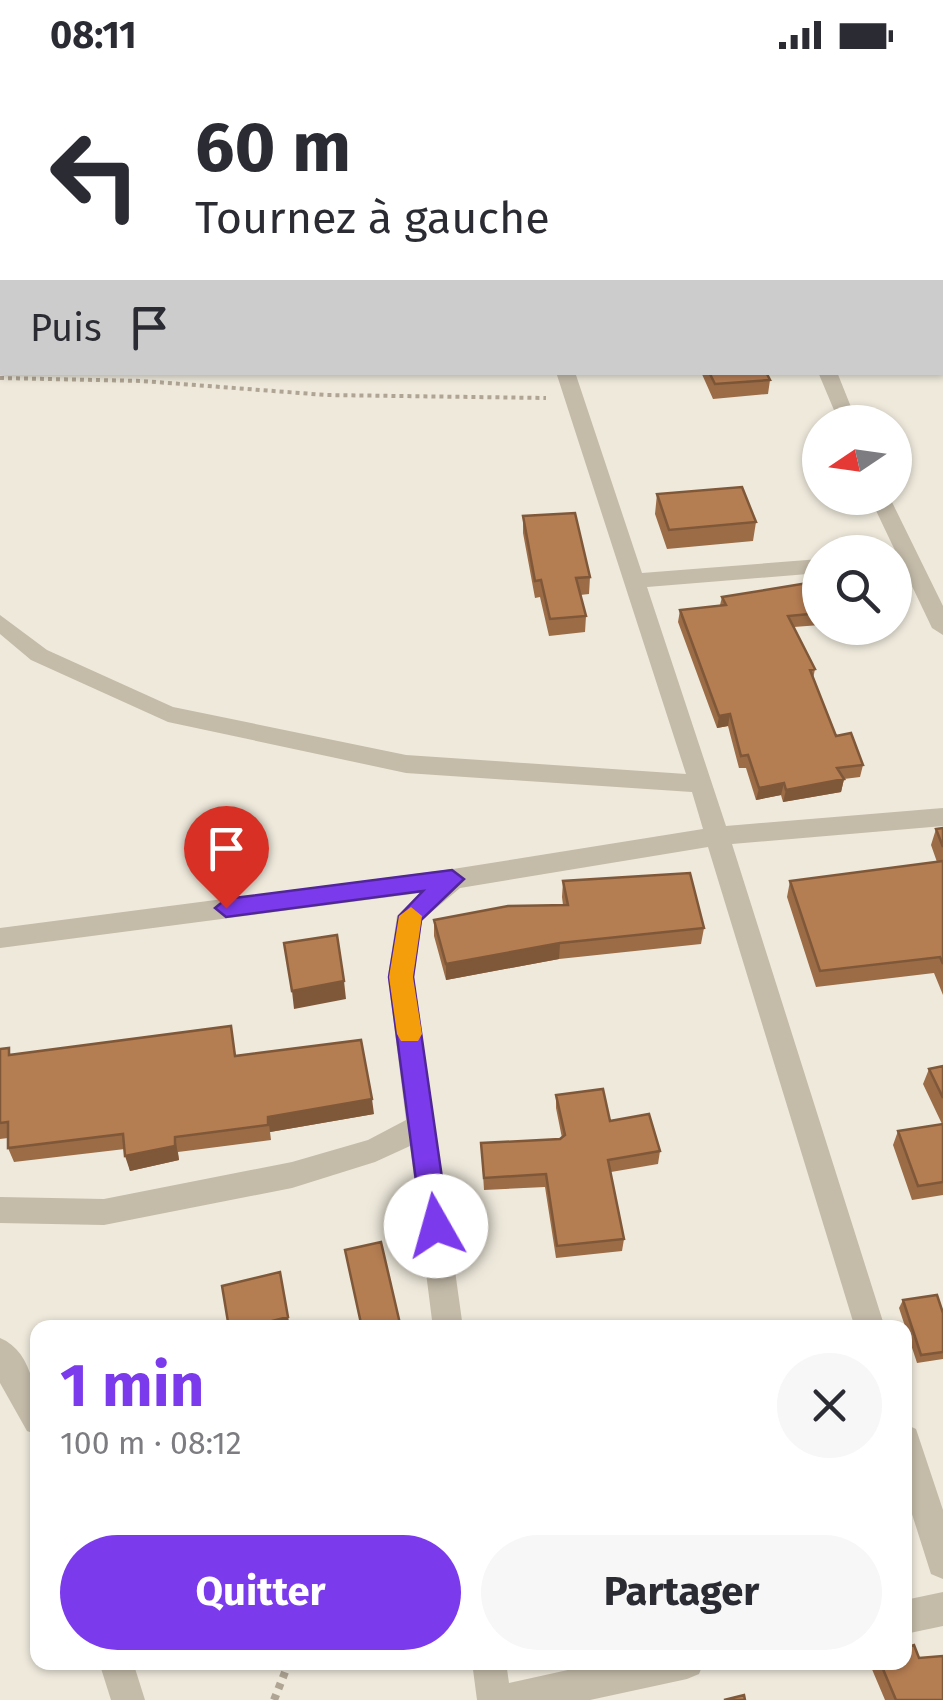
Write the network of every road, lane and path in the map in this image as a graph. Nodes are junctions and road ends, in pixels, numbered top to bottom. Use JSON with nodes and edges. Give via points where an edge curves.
{"nodes":[{"id":1,"x":566,"y":375,"type":"edge"},
{"id":2,"x":828,"y":375,"type":"edge"},
{"id":3,"x":0,"y":378,"type":"edge"},
{"id":4,"x":572,"y":399,"type":"junction"},
{"id":5,"x":841,"y":405,"type":"edge"},
{"id":6,"x":802,"y":567,"type":"edge"},
{"id":7,"x":912,"y":578,"type":"edge"},
{"id":8,"x":633,"y":581,"type":"junction"},
{"id":9,"x":0,"y":622,"type":"edge"},
{"id":10,"x":943,"y":628,"type":"edge"},
{"id":11,"x":701,"y":784,"type":"junction"},
{"id":12,"x":943,"y":817,"type":"edge"},
{"id":13,"x":718,"y":836,"type":"junction"},
{"id":14,"x":452,"y":879,"type":"junction"},
{"id":15,"x":0,"y":938,"type":"edge"},
{"id":16,"x":423,"y":1126,"type":"junction"},
{"id":17,"x":0,"y":1210,"type":"edge"},
{"id":18,"x":447,"y":1320,"type":"edge"},
{"id":19,"x":868,"y":1320,"type":"edge"},
{"id":20,"x":0,"y":1353,"type":"edge"},
{"id":21,"x":30,"y":1406,"type":"edge"},
{"id":22,"x":912,"y":1462,"type":"edge"},
{"id":23,"x":943,"y":1562,"type":"edge"},
{"id":24,"x":943,"y":1608,"type":"edge"},
{"id":25,"x":912,"y":1615,"type":"edge"},
{"id":26,"x":119,"y":1670,"type":"edge"},
{"id":27,"x":286,"y":1670,"type":"edge"},
{"id":28,"x":490,"y":1670,"type":"edge"},
{"id":29,"x":650,"y":1670,"type":"edge"},
{"id":30,"x":128,"y":1700,"type":"edge"},
{"id":31,"x":274,"y":1700,"type":"edge"},
{"id":32,"x":494,"y":1700,"type":"edge"},
{"id":33,"x":509,"y":1700,"type":"edge"}],
"edges":[{"from":1,"to":4,"type":"street"},
{"from":2,"to":5,"type":"street"},
{"from":3,"to":4,"type":"path","via":[[326,395]]},
{"from":4,"to":8,"type":"street"},
{"from":6,"to":8,"type":"street"},
{"from":7,"to":10,"type":"street"},
{"from":8,"to":11,"type":"street"},
{"from":9,"to":11,"type":"street","via":[[39,656],[168,714],[406,764]]},
{"from":11,"to":13,"type":"street"},
{"from":12,"to":13,"type":"street"},
{"from":13,"to":14,"type":"street"},
{"from":13,"to":19,"type":"street"},
{"from":14,"to":15,"type":"street"},
{"from":14,"to":16,"type":"street","via":[[410,916],[401,977]]},
{"from":16,"to":17,"type":"street","via":[[375,1150],[292,1175],[104,1212]]},
{"from":16,"to":18,"type":"street"},
{"from":20,"to":21,"type":"street"},
{"from":22,"to":23,"type":"street"},
{"from":24,"to":25,"type":"street"},
{"from":26,"to":30,"type":"street"},
{"from":27,"to":31,"type":"path"},
{"from":28,"to":32,"type":"street"},
{"from":29,"to":33,"type":"street"}]}
